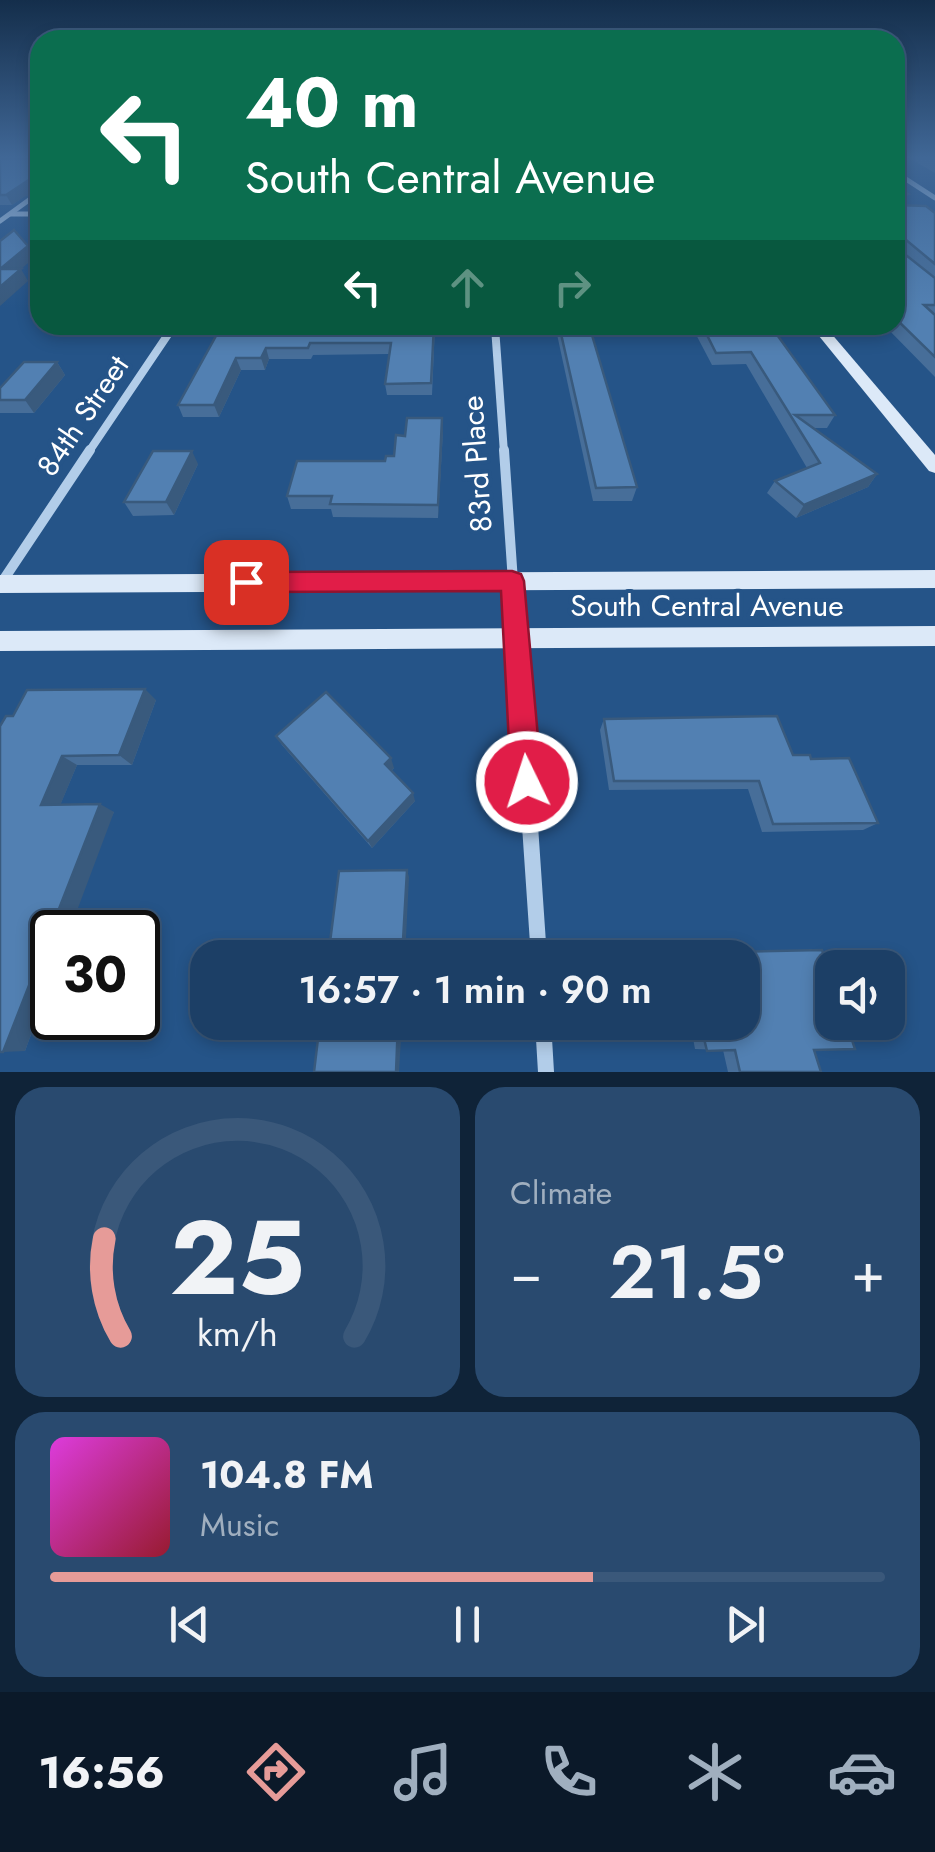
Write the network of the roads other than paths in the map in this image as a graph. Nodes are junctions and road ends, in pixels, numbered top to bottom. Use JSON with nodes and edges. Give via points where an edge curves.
{"nodes":[{"id":1,"x":18,"y":208,"type":"edge"},
{"id":2,"x":10,"y":214,"type":"junction"},
{"id":3,"x":30,"y":214,"type":"edge"},
{"id":4,"x":0,"y":217,"type":"edge"},
{"id":5,"x":167,"y":335,"type":"edge"},
{"id":6,"x":496,"y":335,"type":"edge"},
{"id":7,"x":825,"y":335,"type":"edge"},
{"id":8,"x":935,"y":467,"type":"edge"},
{"id":9,"x":935,"y":579,"type":"edge"},
{"id":10,"x":512,"y":581,"type":"junction"},
{"id":11,"x":0,"y":584,"type":"edge"},
{"id":12,"x":517,"y":636,"type":"junction"},
{"id":13,"x":935,"y":636,"type":"edge"},
{"id":14,"x":0,"y":642,"type":"edge"},
{"id":15,"x":538,"y":940,"type":"edge"},
{"id":16,"x":544,"y":1040,"type":"edge"},
{"id":17,"x":546,"y":1072,"type":"edge"}],
"edges":[{"from":1,"to":2,"type":"street"},
{"from":2,"to":3,"type":"street"},
{"from":2,"to":4,"type":"street"},
{"from":5,"to":11,"type":"street","name":"84th Street"},
{"from":6,"to":10,"type":"street","name":"83rd Place"},
{"from":7,"to":8,"type":"street"},
{"from":9,"to":10,"type":"street","name":"South Central Avenue"},
{"from":10,"to":11,"type":"street","name":"South Central Avenue"},
{"from":10,"to":12,"type":"street","name":"83rd Place"},
{"from":12,"to":13,"type":"street","name":"South Central Avenue"},
{"from":12,"to":14,"type":"street","name":"South Central Avenue"},
{"from":12,"to":15,"type":"street","name":"83rd Place"},
{"from":16,"to":17,"type":"street"}]}
